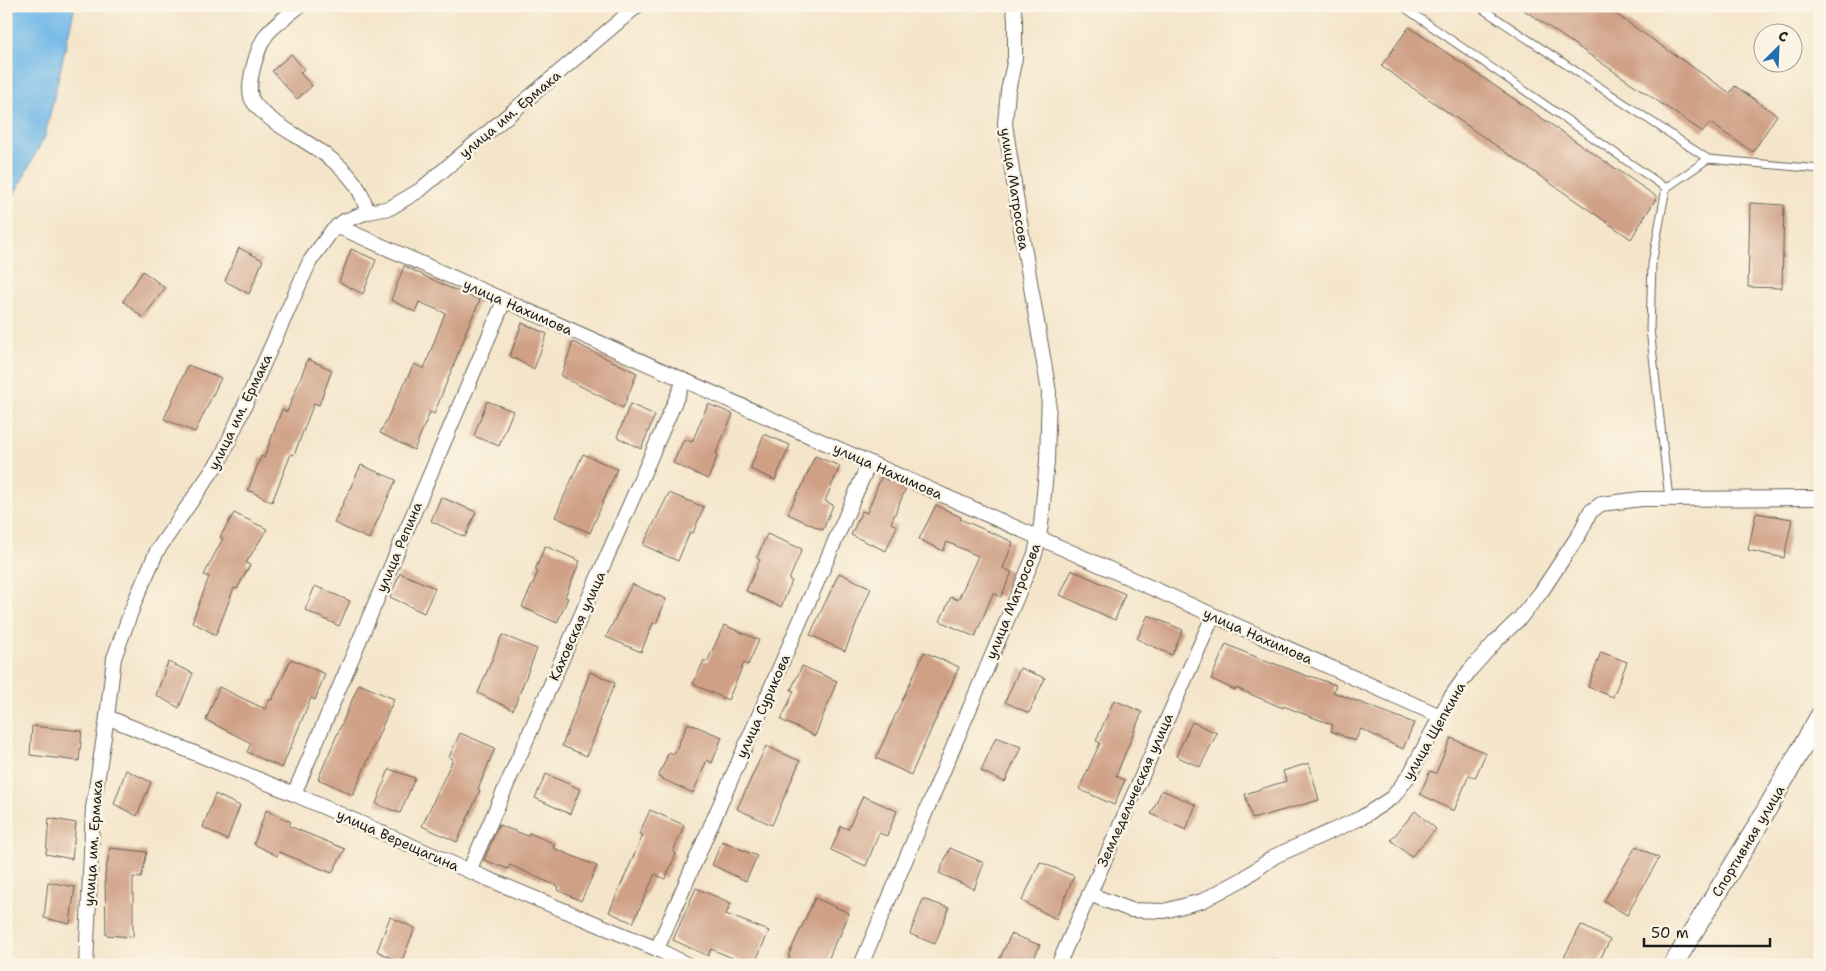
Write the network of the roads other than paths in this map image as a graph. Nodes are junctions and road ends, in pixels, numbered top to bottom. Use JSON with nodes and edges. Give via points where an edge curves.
{"nodes":[{"id":1,"x":299,"y":6,"type":"edge"},
{"id":2,"x":637,"y":6,"type":"edge"},
{"id":3,"x":1013,"y":6,"type":"edge"},
{"id":4,"x":1402,"y":6,"type":"edge"},
{"id":5,"x":1478,"y":6,"type":"edge"},
{"id":6,"x":1708,"y":159,"type":"junction"},
{"id":7,"x":1820,"y":168,"type":"edge"},
{"id":8,"x":1666,"y":188,"type":"junction"},
{"id":9,"x":368,"y":212,"type":"junction"},
{"id":10,"x":337,"y":226,"type":"junction"},
{"id":11,"x":504,"y":300,"type":"junction"},
{"id":12,"x":684,"y":381,"type":"junction"},
{"id":13,"x":869,"y":463,"type":"junction"},
{"id":14,"x":1820,"y":498,"type":"edge"},
{"id":15,"x":1669,"y":499,"type":"junction"},
{"id":16,"x":1038,"y":538,"type":"junction"},
{"id":17,"x":1213,"y":616,"type":"junction"},
{"id":18,"x":1440,"y":716,"type":"junction"},
{"id":19,"x":1820,"y":716,"type":"edge"},
{"id":20,"x":107,"y":717,"type":"junction"},
{"id":21,"x":294,"y":794,"type":"junction"},
{"id":22,"x":469,"y":871,"type":"junction"},
{"id":23,"x":1090,"y":894,"type":"junction"},
{"id":24,"x":657,"y":949,"type":"junction"},
{"id":25,"x":86,"y":965,"type":"edge"},
{"id":26,"x":688,"y":965,"type":"edge"},
{"id":27,"x":861,"y":965,"type":"edge"},
{"id":28,"x":1058,"y":965,"type":"edge"},
{"id":29,"x":1673,"y":965,"type":"edge"}],
"edges":[{"from":1,"to":9,"type":"street","via":[[267,34],[259,50],[251,76],[252,102],[346,173],[359,190]]},
{"from":2,"to":9,"type":"street","name":"улица им. Ермака","via":[[420,190],[390,208]]},
{"from":3,"to":16,"type":"street","name":"улица Матросова","via":[[1015,58],[1005,124],[1049,392],[1048,461]]},
{"from":4,"to":8,"type":"lane"},
{"from":5,"to":6,"type":"lane"},
{"from":6,"to":7,"type":"lane"},
{"from":6,"to":8,"type":"lane"},
{"from":8,"to":15,"type":"lane","via":[[1652,264],[1650,329]]},
{"from":9,"to":10,"type":"street","name":"улица им. Ермака"},
{"from":10,"to":11,"type":"street","name":"улица Нахимова"},
{"from":10,"to":20,"type":"street","name":"улица им. Ермака","via":[[310,260],[221,458],[156,551],[114,658]]},
{"from":11,"to":12,"type":"street","name":"улица Нахимова"},
{"from":11,"to":21,"type":"street","name":"улица Репина"},
{"from":12,"to":13,"type":"street","name":"улица Нахимова"},
{"from":12,"to":22,"type":"street","name":"Каховская улица"},
{"from":13,"to":16,"type":"street","name":"улица Нахимова"},
{"from":13,"to":24,"type":"street","name":"улица Сурикова"},
{"from":14,"to":15,"type":"street","name":"улица Щепкина"},
{"from":15,"to":18,"type":"street","name":"улица Щепкина","via":[[1601,504],[1590,512],[1541,592],[1470,670]]},
{"from":16,"to":17,"type":"street","name":"улица Нахимова"},
{"from":16,"to":27,"type":"street","name":"улица Матросова","via":[[1035,554]]},
{"from":17,"to":18,"type":"street","name":"улица Нахимова"},
{"from":17,"to":23,"type":"street","name":"Земледельческая улица"},
{"from":18,"to":23,"type":"street","name":"улица Щепкина","via":[[1410,774],[1393,797],[1361,818],[1275,856],[1243,879],[1202,900],[1164,911],[1131,910]]},
{"from":19,"to":29,"type":"street","name":"Спортивная улица"},
{"from":20,"to":21,"type":"street","name":"улица Верещагина"},
{"from":20,"to":25,"type":"street","name":"улица им. Ермака","via":[[93,808]]},
{"from":21,"to":22,"type":"street","name":"улица Верещагина"},
{"from":22,"to":24,"type":"street","name":"улица Верещагина"},
{"from":23,"to":28,"type":"street","name":"Земледельческая улица"},
{"from":24,"to":26,"type":"street","name":"улица Верещагина"}]}
